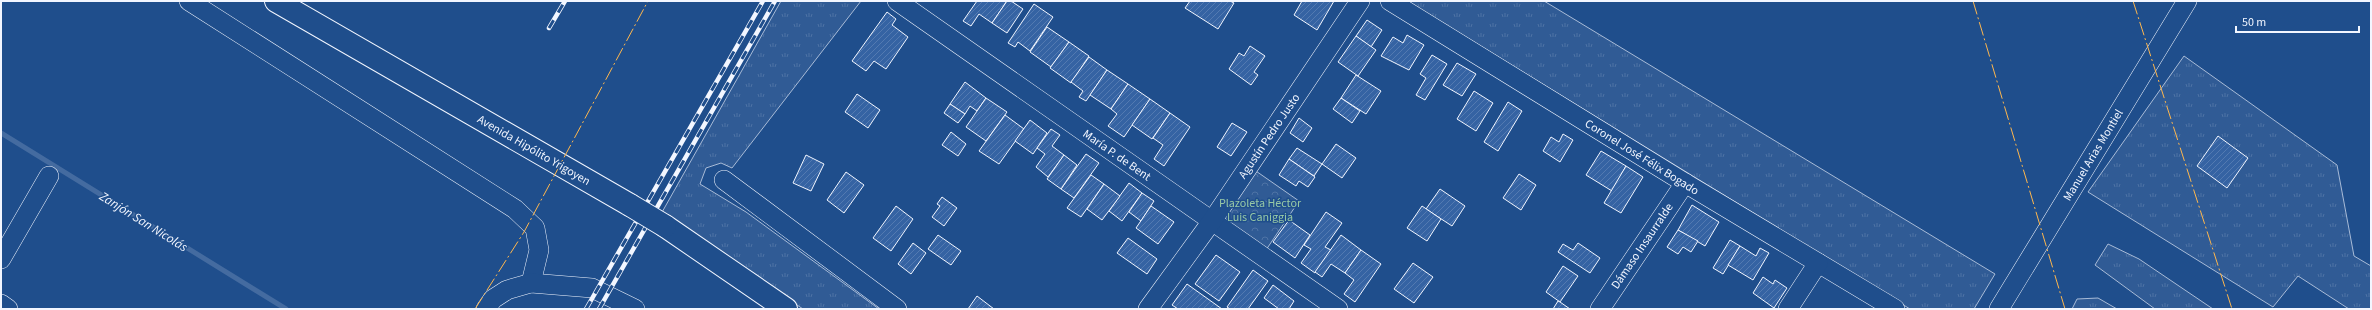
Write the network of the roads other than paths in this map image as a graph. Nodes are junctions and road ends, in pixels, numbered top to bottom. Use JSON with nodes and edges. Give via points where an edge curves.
{"nodes":[{"id":1,"x":189,"y":1,"type":"edge"},
{"id":2,"x":276,"y":1,"type":"edge"},
{"id":3,"x":897,"y":1,"type":"edge"},
{"id":4,"x":1360,"y":1,"type":"edge"},
{"id":5,"x":1390,"y":1,"type":"edge"},
{"id":6,"x":2187,"y":1,"type":"edge"},
{"id":7,"x":49,"y":176,"type":"dead end"},
{"id":8,"x":724,"y":180,"type":"dead end"},
{"id":9,"x":1684,"y":183,"type":"junction"},
{"id":10,"x":1212,"y":221,"type":"junction"},
{"id":11,"x":1,"y":259,"type":"edge"},
{"id":12,"x":1818,"y":263,"type":"junction"},
{"id":13,"x":531,"y":283,"type":"junction"},
{"id":14,"x":1,"y":304,"type":"edge"},
{"id":15,"x":8,"y":309,"type":"edge"},
{"id":16,"x":486,"y":309,"type":"edge"},
{"id":17,"x":635,"y":309,"type":"edge"},
{"id":18,"x":786,"y":309,"type":"edge"},
{"id":19,"x":897,"y":309,"type":"edge"},
{"id":20,"x":1148,"y":309,"type":"edge"},
{"id":21,"x":1338,"y":309,"type":"edge"},
{"id":22,"x":1600,"y":309,"type":"edge"},
{"id":23,"x":1788,"y":309,"type":"edge"},
{"id":24,"x":1895,"y":309,"type":"edge"},
{"id":25,"x":1999,"y":309,"type":"edge"}],
"edges":[{"from":1,"to":13,"type":"street","via":[[515,209],[535,228],[539,250]]},
{"from":2,"to":18,"type":"main road","name":"Avenida Hipólito Yrigoyen","bridge":true,"via":[[665,226]]},
{"from":3,"to":10,"type":"street","name":"María P. de Bent"},
{"from":4,"to":10,"type":"street","name":"Agustín Pedro Justo"},
{"from":5,"to":9,"type":"street","name":"Coronel José Félix Bogado"},
{"from":6,"to":25,"type":"street","name":"Manuel Arias Montiel"},
{"from":7,"to":11,"type":"street"},
{"from":8,"to":19,"type":"street"},
{"from":9,"to":12,"type":"street","name":"Coronel José Félix Bogado"},
{"from":9,"to":22,"type":"street","name":"Dámaso Insaurralde"},
{"from":10,"to":20,"type":"street","name":"Agustín Pedro Justo"},
{"from":10,"to":21,"type":"street","name":"María P. de Bent"},
{"from":12,"to":23,"type":"street"},
{"from":12,"to":24,"type":"street","name":"Coronel José Félix Bogado"},
{"from":13,"to":16,"type":"street","via":[[507,290],[493,299]]},
{"from":13,"to":17,"type":"street","via":[[592,288]]},
{"from":14,"to":15,"type":"street"}]}
